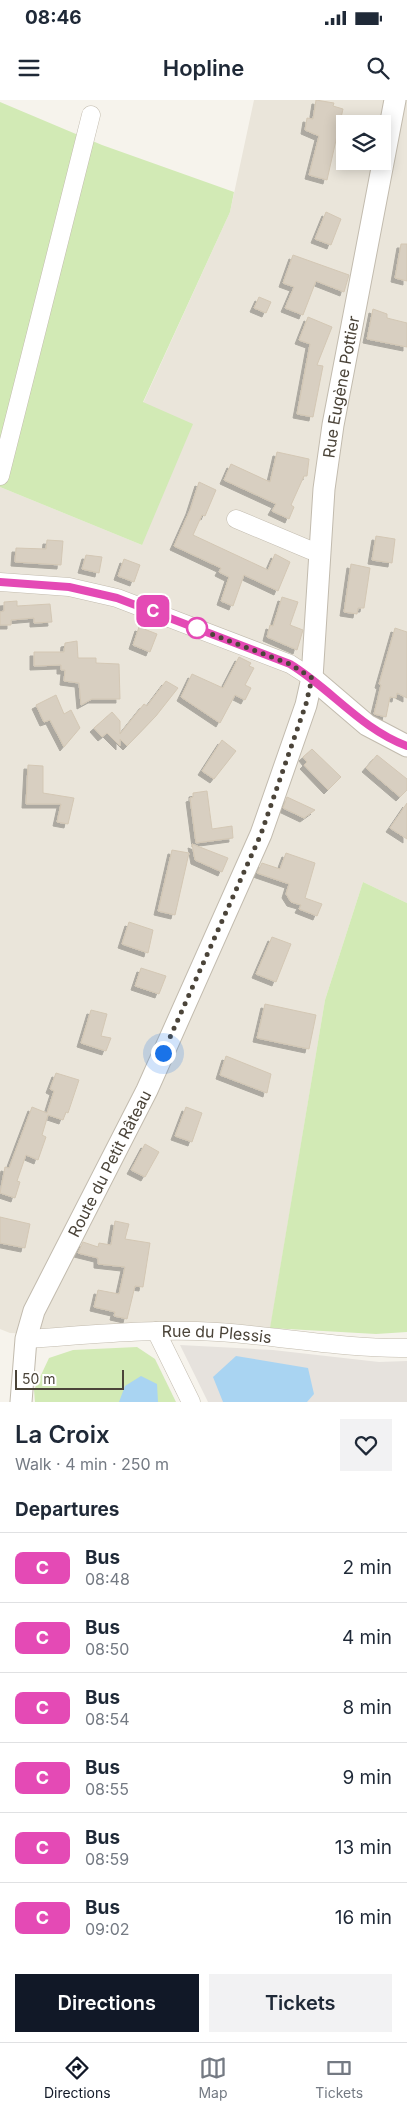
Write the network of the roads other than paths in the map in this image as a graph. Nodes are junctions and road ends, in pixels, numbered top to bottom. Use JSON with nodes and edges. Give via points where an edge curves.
{"nodes":[{"id":1,"x":395,"y":100,"type":"edge"},
{"id":2,"x":91,"y":115,"type":"dead end"},
{"id":3,"x":0,"y":476,"type":"edge"},
{"id":4,"x":236,"y":519,"type":"dead end"},
{"id":5,"x":319,"y":551,"type":"junction"},
{"id":6,"x":0,"y":582,"type":"edge"},
{"id":7,"x":312,"y":678,"type":"junction"},
{"id":8,"x":407,"y":746,"type":"edge"},
{"id":9,"x":156,"y":1331,"type":"junction"},
{"id":10,"x":26,"y":1339,"type":"junction"},
{"id":11,"x":407,"y":1348,"type":"edge"},
{"id":12,"x":21,"y":1402,"type":"edge"},
{"id":13,"x":192,"y":1402,"type":"edge"}],
"edges":[{"from":1,"to":5,"type":"street","name":"Rue Eugène Pottier","via":[[333,425]]},
{"from":2,"to":3,"type":"street"},
{"from":4,"to":5,"type":"street"},
{"from":5,"to":7,"type":"street","name":"Rue Eugène Pottier"},
{"from":6,"to":7,"type":"street","via":[[69,587],[117,598],[290,664]]},
{"from":7,"to":8,"type":"street","via":[[367,725]]},
{"from":7,"to":10,"type":"street","name":"Route du Petit Râteau","via":[[261,834],[147,1090],[34,1311]]},
{"from":9,"to":10,"type":"street","name":"Rue du Plessis"},
{"from":9,"to":11,"type":"street","name":"Rue du Plessis","via":[[216,1332],[374,1348]]},
{"from":9,"to":13,"type":"street"},
{"from":10,"to":12,"type":"street","name":"Route du Petit Râteau"}]}
